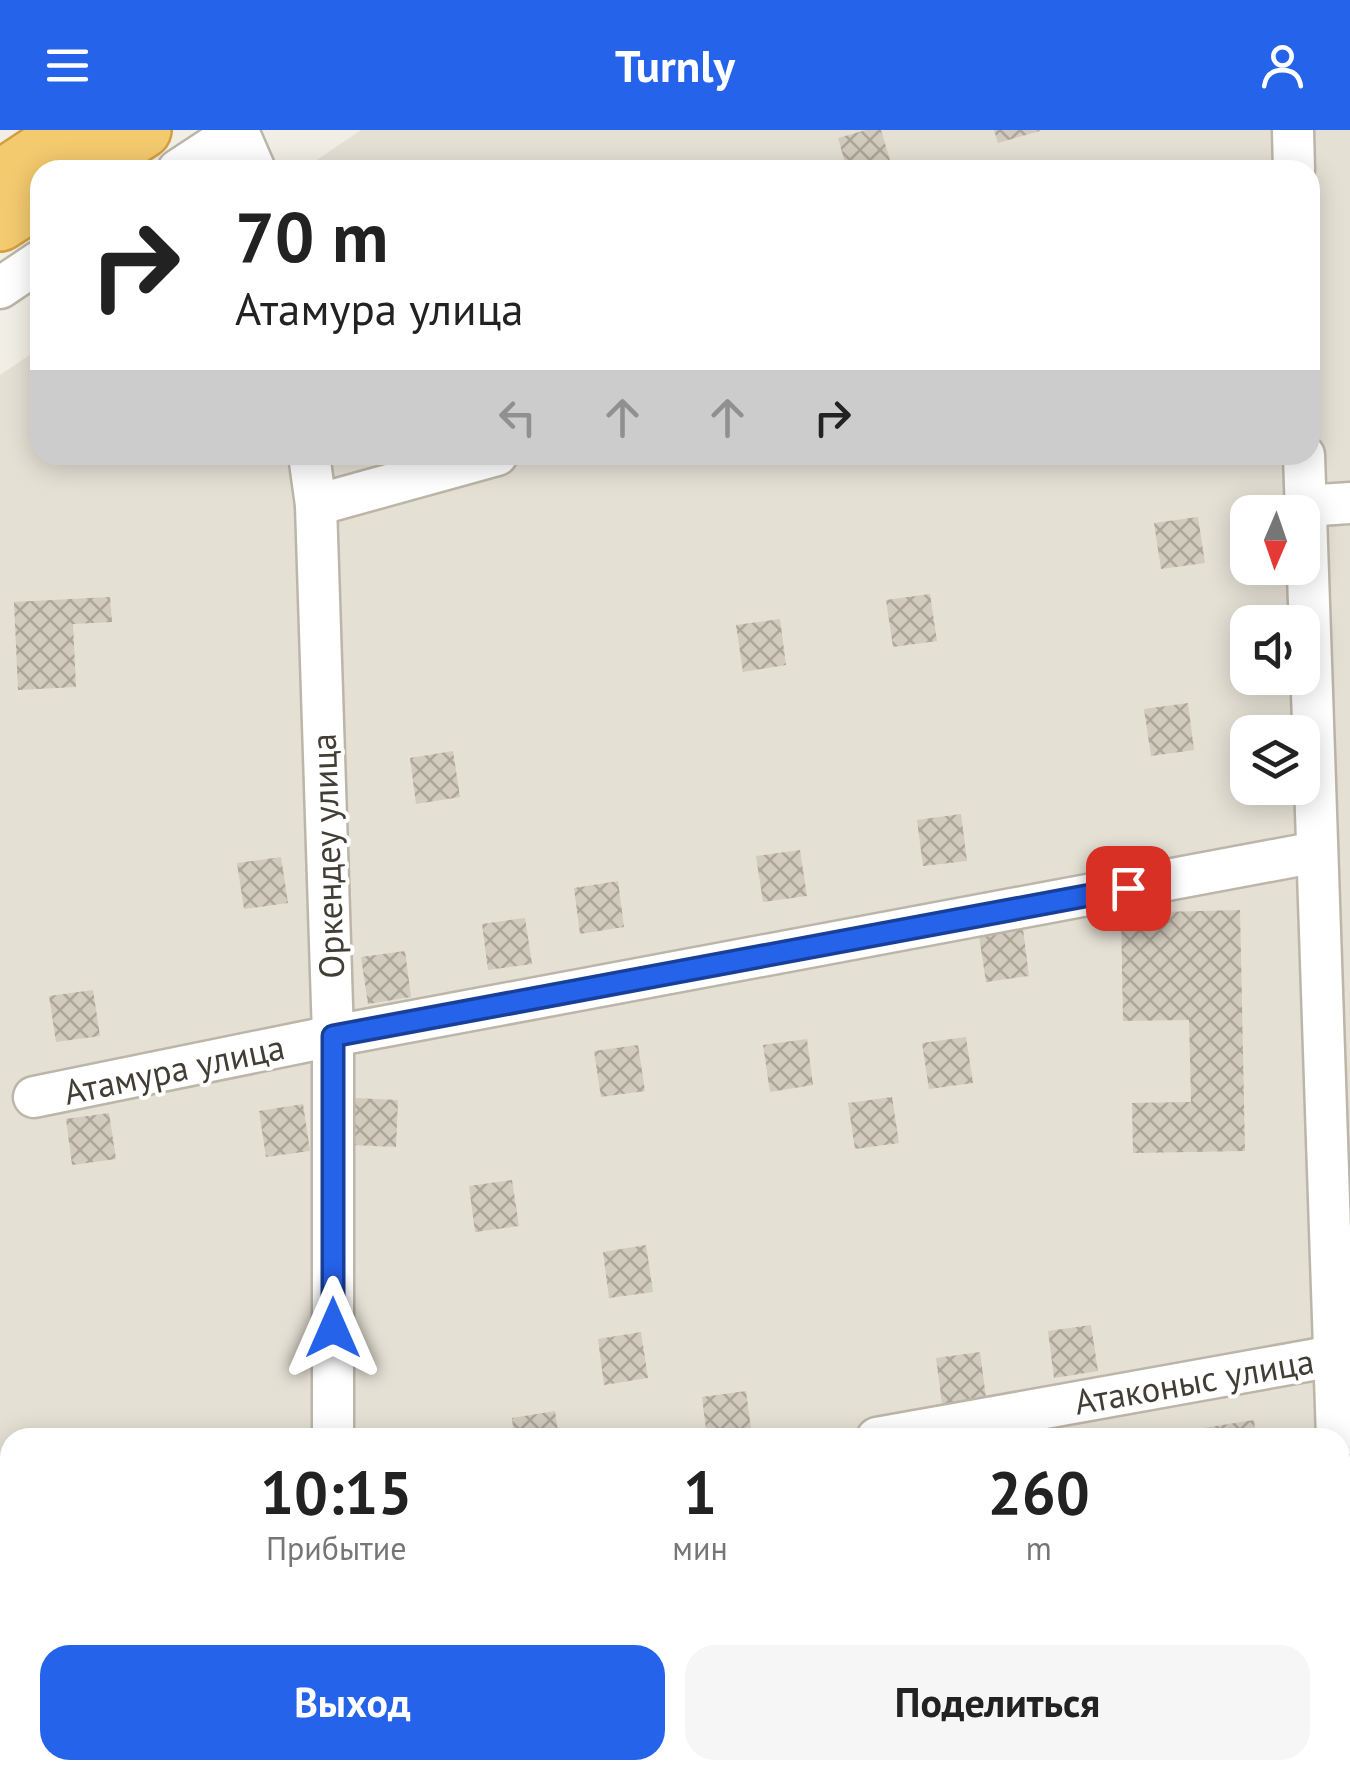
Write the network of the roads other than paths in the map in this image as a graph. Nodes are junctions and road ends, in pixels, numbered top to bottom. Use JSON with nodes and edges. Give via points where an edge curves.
{"nodes":[{"id":1,"x":74,"y":130,"type":"edge"},
{"id":2,"x":142,"y":130,"type":"edge"},
{"id":3,"x":238,"y":130,"type":"edge"},
{"id":4,"x":96,"y":160,"type":"edge"},
{"id":5,"x":193,"y":160,"type":"edge"},
{"id":6,"x":250,"y":160,"type":"edge"},
{"id":7,"x":0,"y":179,"type":"edge"},
{"id":8,"x":30,"y":204,"type":"edge"},
{"id":9,"x":0,"y":223,"type":"edge"},
{"id":10,"x":30,"y":268,"type":"edge"},
{"id":11,"x":0,"y":288,"type":"edge"},
{"id":12,"x":310,"y":465,"type":"edge"},
{"id":13,"x":461,"y":465,"type":"edge"},
{"id":14,"x":1304,"y":465,"type":"edge"},
{"id":15,"x":1305,"y":495,"type":"edge"},
{"id":16,"x":1350,"y":503,"type":"edge"},
{"id":17,"x":316,"y":505,"type":"junction"},
{"id":18,"x":1320,"y":505,"type":"edge"},
{"id":19,"x":1308,"y":585,"type":"edge"},
{"id":20,"x":1317,"y":852,"type":"junction"},
{"id":21,"x":1334,"y":897,"type":"edge"},
{"id":22,"x":333,"y":1036,"type":"junction"},
{"id":23,"x":34,"y":1097,"type":"dead end"},
{"id":24,"x":1341,"y":1286,"type":"edge"},
{"id":25,"x":1334,"y":1356,"type":"junction"},
{"id":26,"x":334,"y":1428,"type":"edge"},
{"id":27,"x":933,"y":1428,"type":"edge"},
{"id":28,"x":1336,"y":1428,"type":"edge"}],
"edges":[{"from":1,"to":7,"type":"highway"},
{"from":2,"to":4,"type":"highway"},
{"from":3,"to":5,"type":"street"},
{"from":3,"to":6,"type":"street"},
{"from":8,"to":9,"type":"highway"},
{"from":10,"to":11,"type":"street"},
{"from":12,"to":17,"type":"street","name":"Оркендеу улица"},
{"from":13,"to":17,"type":"street"},
{"from":14,"to":15,"type":"street"},
{"from":16,"to":18,"type":"street"},
{"from":17,"to":22,"type":"street","name":"Оркендеу улица"},
{"from":19,"to":20,"type":"street"},
{"from":20,"to":21,"type":"street"},
{"from":20,"to":22,"type":"street","name":"Атамура улица"},
{"from":21,"to":24,"type":"street"},
{"from":22,"to":23,"type":"street","name":"Атамура улица"},
{"from":22,"to":26,"type":"street","name":"Оркендеу улица"},
{"from":24,"to":25,"type":"street"},
{"from":25,"to":27,"type":"street","name":"Атаконыс улица"},
{"from":25,"to":28,"type":"street"}]}
